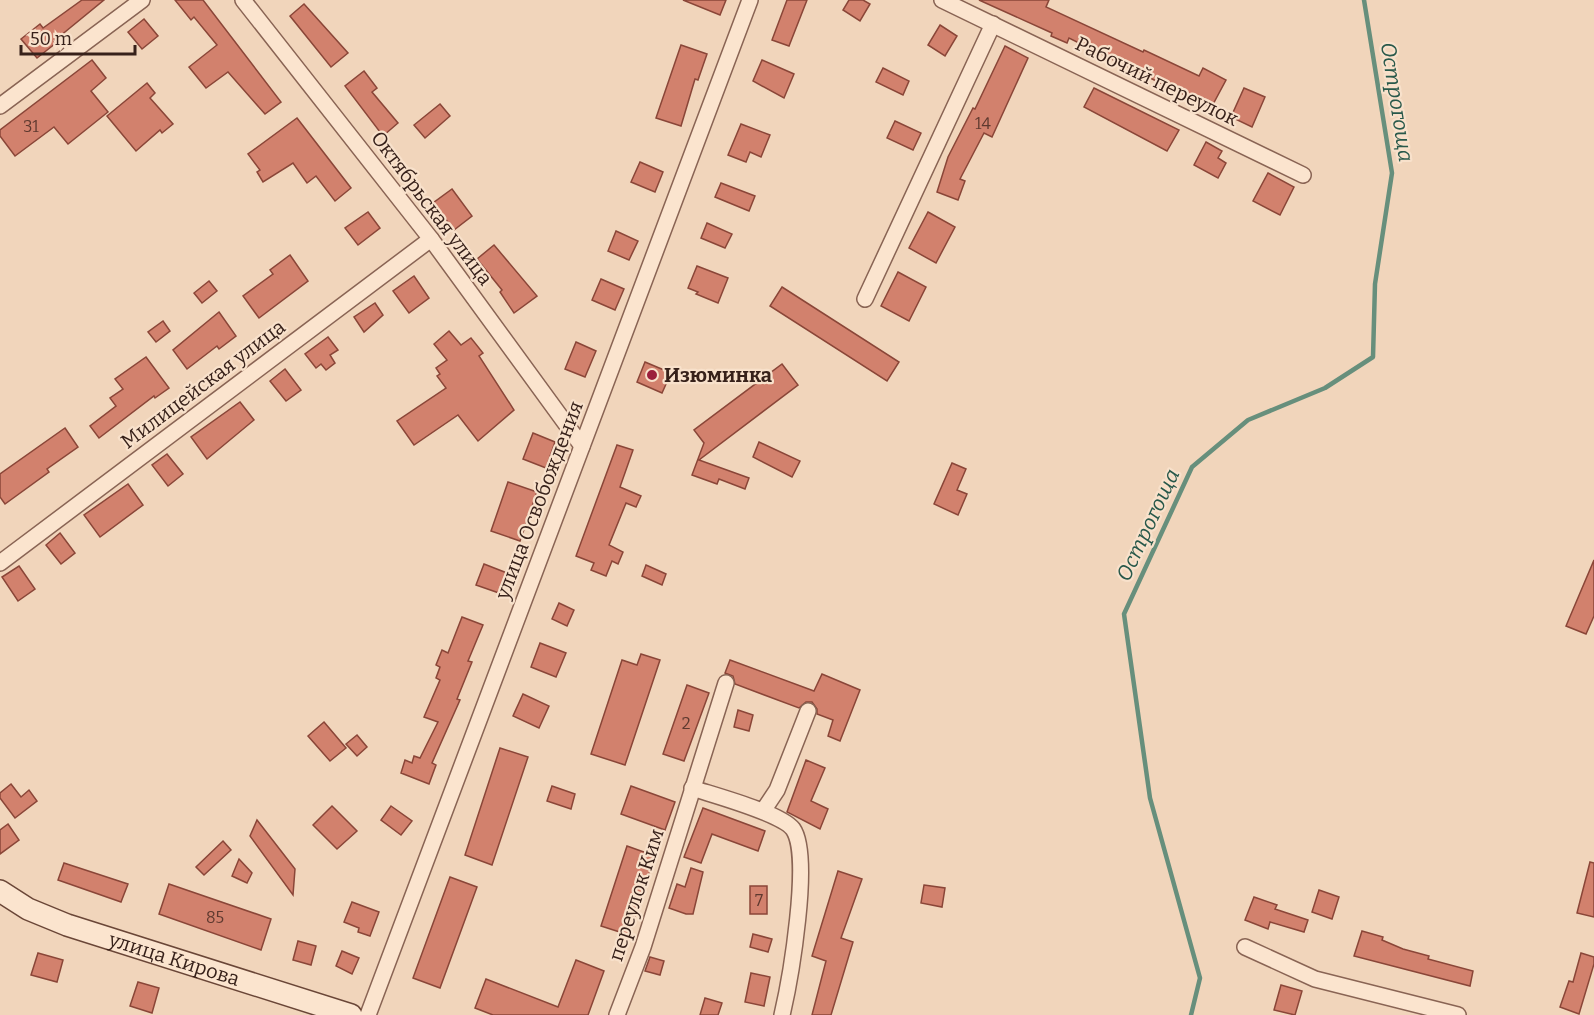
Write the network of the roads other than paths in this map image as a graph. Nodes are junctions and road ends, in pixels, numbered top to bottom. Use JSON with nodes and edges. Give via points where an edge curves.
{"nodes":[{"id":1,"x":142,"y":0,"type":"edge"},
{"id":2,"x":243,"y":0,"type":"edge"},
{"id":3,"x":750,"y":0,"type":"edge"},
{"id":4,"x":942,"y":0,"type":"edge"},
{"id":5,"x":993,"y":24,"type":"junction"},
{"id":6,"x":0,"y":106,"type":"edge"},
{"id":7,"x":1303,"y":175,"type":"dead end"},
{"id":8,"x":431,"y":239,"type":"junction"},
{"id":9,"x":866,"y":299,"type":"dead end"},
{"id":10,"x":582,"y":446,"type":"junction"},
{"id":11,"x":0,"y":563,"type":"edge"},
{"id":12,"x":726,"y":683,"type":"dead end"},
{"id":13,"x":808,"y":711,"type":"dead end"},
{"id":14,"x":692,"y":788,"type":"junction"},
{"id":15,"x":763,"y":811,"type":"junction"},
{"id":16,"x":0,"y":891,"type":"edge"},
{"id":17,"x":1245,"y":947,"type":"dead end"},
{"id":18,"x":351,"y":1015,"type":"edge"},
{"id":19,"x":368,"y":1015,"type":"edge"},
{"id":20,"x":617,"y":1015,"type":"edge"},
{"id":21,"x":782,"y":1015,"type":"edge"},
{"id":22,"x":1458,"y":1015,"type":"edge"}],
"edges":[{"from":1,"to":6,"type":"street"},
{"from":2,"to":8,"type":"street","name":"Октябрьская улица"},
{"from":3,"to":10,"type":"street","name":"улица Освобождения"},
{"from":4,"to":5,"type":"street","name":"Рабочий переулок"},
{"from":5,"to":7,"type":"street","name":"Рабочий переулок"},
{"from":5,"to":9,"type":"street"},
{"from":8,"to":10,"type":"street","name":"Октябрьская улица"},
{"from":8,"to":11,"type":"street","name":"Милицейская улица"},
{"from":10,"to":19,"type":"street","name":"улица Освобождения"},
{"from":12,"to":14,"type":"street","name":"переулок Ким"},
{"from":13,"to":15,"type":"street","via":[[777,790]]},
{"from":14,"to":15,"type":"street"},
{"from":14,"to":20,"type":"street","name":"переулок Ким","via":[[643,947]]},
{"from":15,"to":21,"type":"street","via":[[792,828],[797,838],[801,896]]},
{"from":16,"to":18,"type":"main road","name":"улица Кирова","via":[[28,909],[67,925]]},
{"from":17,"to":22,"type":"street","via":[[1315,979]]}]}
